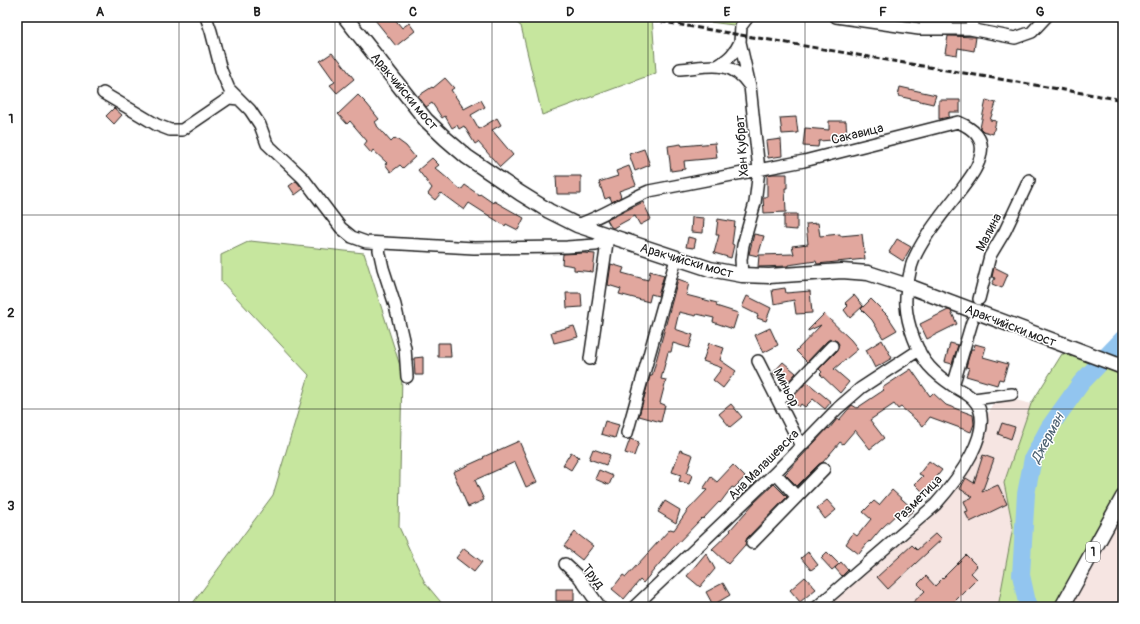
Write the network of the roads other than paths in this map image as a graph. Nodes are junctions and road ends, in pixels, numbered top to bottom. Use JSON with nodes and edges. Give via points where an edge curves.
{"nodes":[{"id":1,"x":206,"y":17,"type":"edge"},
{"id":2,"x":345,"y":17,"type":"edge"},
{"id":3,"x":748,"y":17,"type":"edge"},
{"id":4,"x":836,"y":17,"type":"edge"},
{"id":5,"x":902,"y":17,"type":"edge"},
{"id":6,"x":974,"y":17,"type":"edge"},
{"id":7,"x":1046,"y":17,"type":"edge"},
{"id":8,"x":891,"y":25,"type":"junction"},
{"id":9,"x":970,"y":29,"type":"junction"},
{"id":10,"x":740,"y":42,"type":"junction"},
{"id":11,"x":719,"y":65,"type":"junction"},
{"id":12,"x":680,"y":70,"type":"dead end"},
{"id":13,"x":750,"y":86,"type":"junction"},
{"id":14,"x":103,"y":93,"type":"dead end"},
{"id":15,"x":239,"y":99,"type":"junction"},
{"id":16,"x":759,"y":170,"type":"junction"},
{"id":17,"x":1028,"y":180,"type":"dead end"},
{"id":18,"x":577,"y":226,"type":"junction"},
{"id":19,"x":608,"y":236,"type":"junction"},
{"id":20,"x":382,"y":243,"type":"junction"},
{"id":21,"x":676,"y":259,"type":"junction"},
{"id":22,"x":742,"y":275,"type":"junction"},
{"id":23,"x":908,"y":286,"type":"junction"},
{"id":24,"x":978,"y":299,"type":"dead end"},
{"id":25,"x":972,"y":322,"type":"dead end"},
{"id":26,"x":832,"y":346,"type":"dead end"},
{"id":27,"x":919,"y":350,"type":"junction"},
{"id":28,"x":590,"y":359,"type":"dead end"},
{"id":29,"x":758,"y":361,"type":"dead end"},
{"id":30,"x":1123,"y":367,"type":"edge"},
{"id":31,"x":407,"y":377,"type":"dead end"},
{"id":32,"x":953,"y":386,"type":"junction"},
{"id":33,"x":1012,"y":394,"type":"dead end"},
{"id":34,"x":974,"y":399,"type":"junction"},
{"id":35,"x":779,"y":401,"type":"junction"},
{"id":36,"x":627,"y":433,"type":"dead end"},
{"id":37,"x":801,"y":446,"type":"junction"},
{"id":38,"x":824,"y":469,"type":"dead end"},
{"id":39,"x":775,"y":473,"type":"junction"},
{"id":40,"x":797,"y":497,"type":"junction"},
{"id":41,"x":1123,"y":497,"type":"edge"},
{"id":42,"x":752,"y":544,"type":"dead end"},
{"id":43,"x":565,"y":564,"type":"dead end"},
{"id":44,"x":600,"y":607,"type":"edge"},
{"id":45,"x":634,"y":607,"type":"edge"},
{"id":46,"x":817,"y":607,"type":"edge"},
{"id":47,"x":1062,"y":607,"type":"edge"}],
"edges":[{"from":1,"to":15,"type":"street","via":[[221,70],[230,89]]},
{"from":2,"to":18,"type":"main road","name":"Аракчийски мост","via":[[426,120],[446,139],[520,193]]},
{"from":3,"to":10,"type":"street","name":"Хан Кубрат","via":[[741,26]]},
{"from":4,"to":8,"type":"street"},
{"from":5,"to":8,"type":"street","via":[[900,21]]},
{"from":6,"to":9,"type":"street"},
{"from":7,"to":9,"type":"street","via":[[1032,32],[1015,38]]},
{"from":8,"to":9,"type":"street","via":[[919,29]]},
{"from":10,"to":11,"type":"street","via":[[735,53]]},
{"from":10,"to":13,"type":"street","name":"Хан Кубрат"},
{"from":11,"to":12,"type":"street"},
{"from":11,"to":13,"type":"street","via":[[742,74]]},
{"from":13,"to":16,"type":"street","name":"Хан Кубрат"},
{"from":14,"to":15,"type":"street","via":[[170,130],[182,130],[229,98]]},
{"from":15,"to":20,"type":"street","via":[[260,125],[267,144],[303,178],[341,228],[352,237],[366,242]]},
{"from":16,"to":18,"type":"street","name":"Сакавица","via":[[649,191]]},
{"from":16,"to":22,"type":"street","name":"Хан Кубрат","via":[[755,203],[742,252]]},
{"from":16,"to":23,"type":"street","name":"Сакавица","via":[[939,126],[958,122],[968,126],[981,142],[982,153],[978,164],[922,243],[911,264]]},
{"from":17,"to":24,"type":"street","name":"Малина","via":[[1005,231],[990,256]]},
{"from":18,"to":19,"type":"main road","name":"Аракчийски мост"},
{"from":19,"to":20,"type":"street","via":[[596,245],[567,246],[474,248]]},
{"from":19,"to":21,"type":"main road","name":"Аракчийски мост"},
{"from":19,"to":28,"type":"street"},
{"from":20,"to":31,"type":"street","via":[[379,250],[383,268],[406,348]]},
{"from":21,"to":22,"type":"main road","name":"Аракчийски мост"},
{"from":21,"to":36,"type":"street"},
{"from":22,"to":23,"type":"main road","name":"Аракчийски мост","via":[[769,276],[842,271],[868,273]]},
{"from":23,"to":27,"type":"street","via":[[907,313]]},
{"from":23,"to":30,"type":"main road","name":"Аракчийски мост"},
{"from":25,"to":32,"type":"street"},
{"from":26,"to":35,"type":"street"},
{"from":27,"to":32,"type":"street","via":[[928,366]]},
{"from":27,"to":37,"type":"street","name":"Ана Малашевска","via":[[861,388]]},
{"from":29,"to":35,"type":"street","name":"Миньор"},
{"from":32,"to":34,"type":"street"},
{"from":33,"to":34,"type":"street"},
{"from":34,"to":46,"type":"street","name":"Разметица","via":[[980,412],[980,433],[974,450],[947,492]]},
{"from":35,"to":37,"type":"street","name":"Миньор"},
{"from":37,"to":39,"type":"street","name":"Ана Малашевска"},
{"from":38,"to":40,"type":"street"},
{"from":39,"to":40,"type":"street"},
{"from":39,"to":45,"type":"street","name":"Ана Малашевска"},
{"from":40,"to":42,"type":"street"},
{"from":41,"to":47,"type":"main road","number":"1"},
{"from":43,"to":44,"type":"street","name":"Труд","via":[[579,577]]}]}
